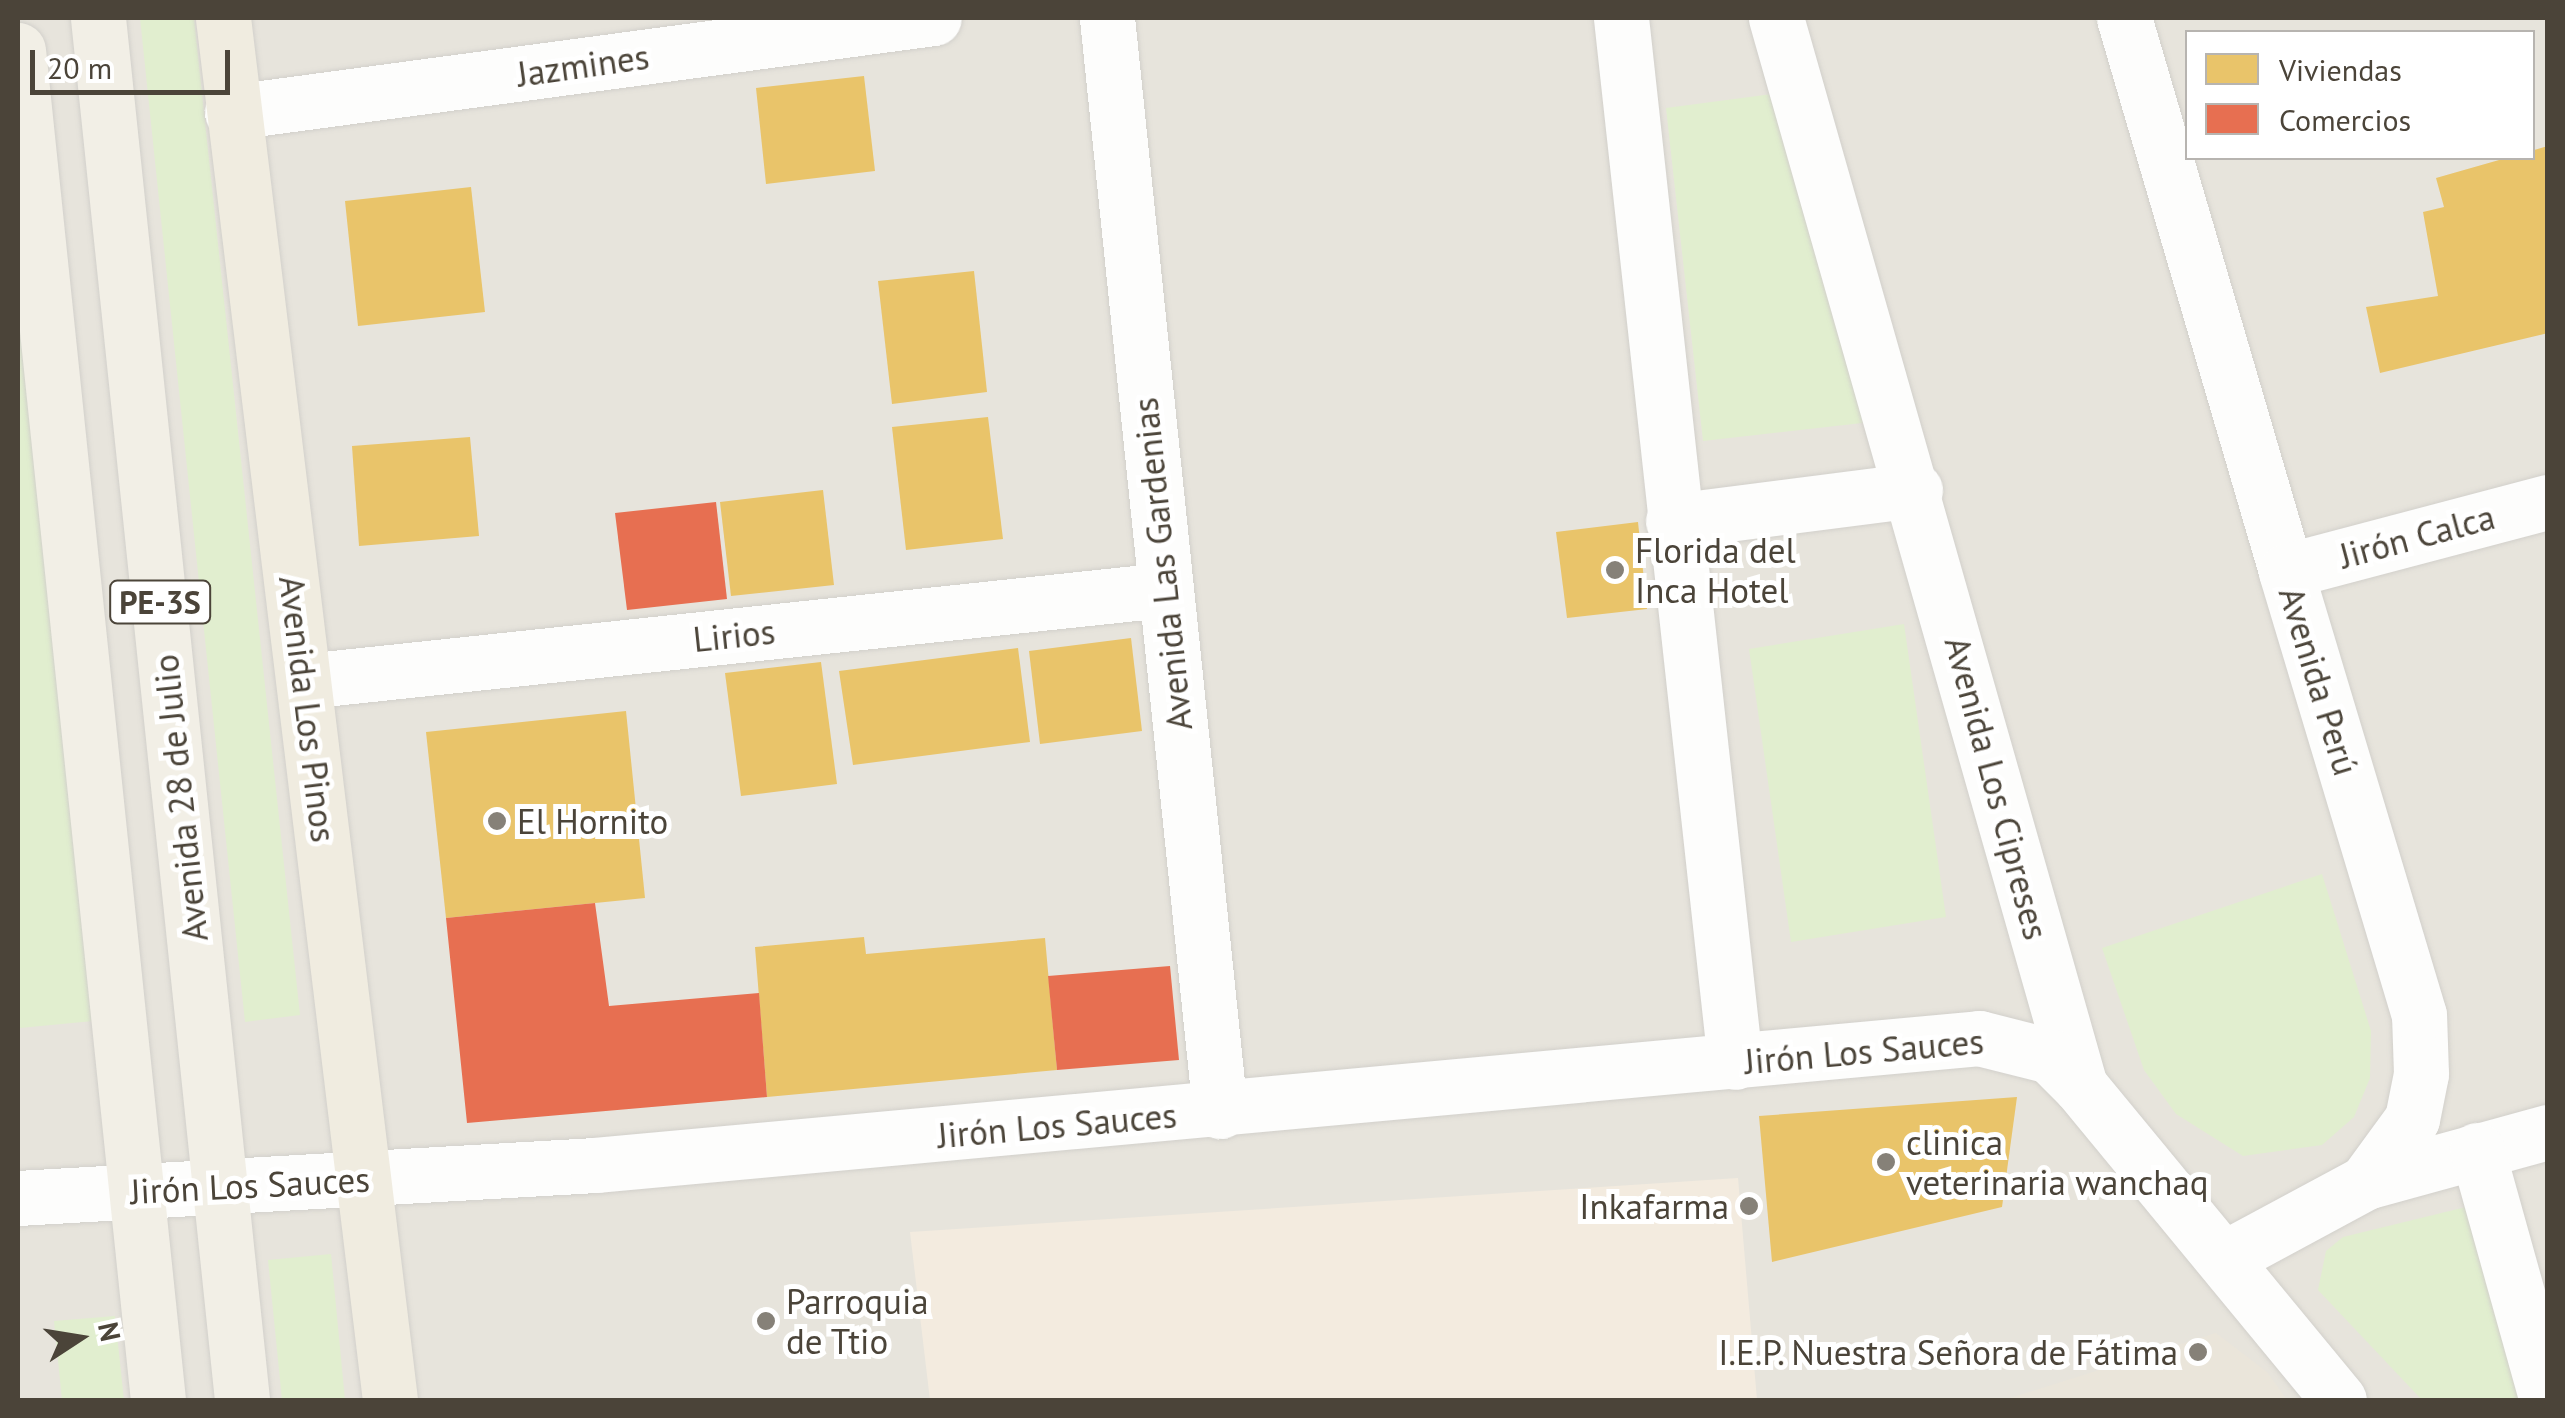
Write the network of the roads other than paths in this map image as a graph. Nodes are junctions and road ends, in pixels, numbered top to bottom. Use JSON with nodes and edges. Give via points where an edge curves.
{"nodes":[{"id":1,"x":98,"y":18,"type":"edge"},
{"id":2,"x":223,"y":18,"type":"edge"},
{"id":3,"x":934,"y":18,"type":"edge"},
{"id":4,"x":1107,"y":18,"type":"edge"},
{"id":5,"x":1621,"y":18,"type":"edge"},
{"id":6,"x":1776,"y":18,"type":"edge"},
{"id":7,"x":2124,"y":18,"type":"edge"},
{"id":8,"x":18,"y":50,"type":"edge"},
{"id":9,"x":232,"y":112,"type":"junction"},
{"id":10,"x":1915,"y":490,"type":"junction"},
{"id":11,"x":2548,"y":502,"type":"edge"},
{"id":12,"x":1673,"y":521,"type":"junction"},
{"id":13,"x":2286,"y":571,"type":"junction"},
{"id":14,"x":1164,"y":590,"type":"junction"},
{"id":15,"x":305,"y":681,"type":"junction"},
{"id":16,"x":1735,"y":1062,"type":"junction"},
{"id":17,"x":2080,"y":1086,"type":"junction"},
{"id":18,"x":1220,"y":1111,"type":"junction"},
{"id":19,"x":2548,"y":1132,"type":"edge"},
{"id":20,"x":2477,"y":1150,"type":"junction"},
{"id":21,"x":370,"y":1178,"type":"junction"},
{"id":22,"x":2366,"y":1182,"type":"junction"},
{"id":23,"x":222,"y":1186,"type":"junction"},
{"id":24,"x":138,"y":1191,"type":"junction"},
{"id":25,"x":18,"y":1198,"type":"edge"},
{"id":26,"x":2224,"y":1258,"type":"junction"},
{"id":27,"x":158,"y":1400,"type":"edge"},
{"id":28,"x":242,"y":1400,"type":"edge"},
{"id":29,"x":390,"y":1400,"type":"edge"},
{"id":30,"x":2339,"y":1400,"type":"edge"},
{"id":31,"x":2546,"y":1400,"type":"edge"}],
"edges":[{"from":1,"to":23,"type":"main road","name":"Avenida 28 de Julio","number":"PE-3S"},
{"from":2,"to":9,"type":"highway","name":"Avenida Los Pinos"},
{"from":3,"to":9,"type":"street","name":"Jazmines"},
{"from":4,"to":14,"type":"street","name":"Avenida Las Gardenias"},
{"from":5,"to":12,"type":"street"},
{"from":6,"to":10,"type":"street","name":"Avenida Los Cipreses"},
{"from":7,"to":13,"type":"street","name":"Avenida Perú"},
{"from":8,"to":24,"type":"main road","number":"PE-3S"},
{"from":9,"to":15,"type":"highway","name":"Avenida Los Pinos"},
{"from":10,"to":12,"type":"street"},
{"from":10,"to":17,"type":"street","name":"Avenida Los Cipreses"},
{"from":11,"to":13,"type":"street","name":"Jirón Calca"},
{"from":12,"to":16,"type":"street"},
{"from":13,"to":22,"type":"street","name":"Avenida Perú","via":[[2419,1015],[2412,1119]]},
{"from":14,"to":15,"type":"street","name":"Lirios"},
{"from":14,"to":18,"type":"street","name":"Avenida Las Gardenias"},
{"from":15,"to":21,"type":"highway","name":"Avenida Los Pinos"},
{"from":16,"to":17,"type":"street","name":"Jirón Los Sauces","via":[[1979,1038],[2050,1056]]},
{"from":16,"to":18,"type":"street","name":"Jirón Los Sauces"},
{"from":17,"to":26,"type":"street"},
{"from":18,"to":21,"type":"street","name":"Jirón Los Sauces"},
{"from":19,"to":20,"type":"street"},
{"from":20,"to":22,"type":"street"},
{"from":20,"to":31,"type":"street"},
{"from":21,"to":23,"type":"street","name":"Jirón Los Sauces"},
{"from":21,"to":29,"type":"highway","name":"Avenida Los Pinos"},
{"from":22,"to":26,"type":"street","name":"Avenida Perú"},
{"from":23,"to":24,"type":"street","name":"Jirón Los Sauces"},
{"from":23,"to":28,"type":"main road","name":"Avenida 28 de Julio","number":"PE-3S"},
{"from":24,"to":25,"type":"street","name":"Jirón Los Sauces"},
{"from":24,"to":27,"type":"main road","number":"PE-3S"},
{"from":26,"to":30,"type":"street"}]}
